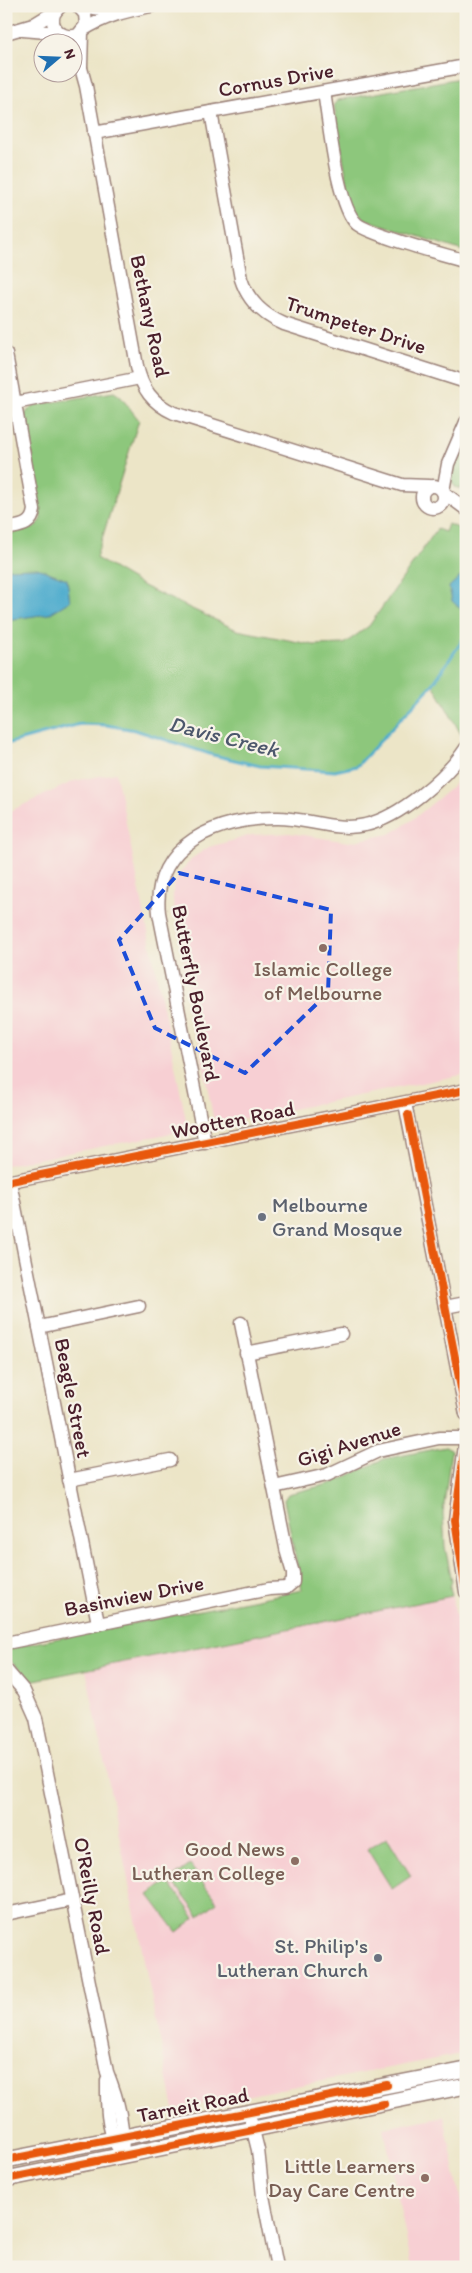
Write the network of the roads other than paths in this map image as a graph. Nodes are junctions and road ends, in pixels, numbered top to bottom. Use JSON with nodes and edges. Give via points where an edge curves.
{"nodes":[{"id":1,"x":78,"y":6,"type":"edge"},
{"id":2,"x":152,"y":6,"type":"edge"},
{"id":3,"x":59,"y":8,"type":"edge"},
{"id":4,"x":124,"y":11,"type":"junction"},
{"id":5,"x":23,"y":30,"type":"junction"},
{"id":6,"x":83,"y":31,"type":"junction"},
{"id":7,"x":34,"y":32,"type":"edge"},
{"id":8,"x":59,"y":32,"type":"edge"},
{"id":9,"x":6,"y":33,"type":"edge"},
{"id":10,"x":82,"y":50,"type":"edge"},
{"id":11,"x":466,"y":66,"type":"edge"},
{"id":12,"x":82,"y":73,"type":"edge"},
{"id":13,"x":324,"y":92,"type":"junction"},
{"id":14,"x":211,"y":112,"type":"junction"},
{"id":15,"x":94,"y":133,"type":"junction"},
{"id":16,"x":466,"y":261,"type":"edge"},
{"id":17,"x":6,"y":354,"type":"edge"},
{"id":18,"x":140,"y":378,"type":"junction"},
{"id":19,"x":466,"y":382,"type":"edge"},
{"id":20,"x":15,"y":403,"type":"junction"},
{"id":21,"x":466,"y":422,"type":"edge"},
{"id":22,"x":448,"y":464,"type":"junction"},
{"id":23,"x":402,"y":485,"type":"junction"},
{"id":24,"x":429,"y":486,"type":"junction"},
{"id":25,"x":443,"y":492,"type":"junction"},
{"id":26,"x":422,"y":502,"type":"junction"},
{"id":27,"x":438,"y":507,"type":"junction"},
{"id":28,"x":466,"y":509,"type":"edge"},
{"id":29,"x":6,"y":528,"type":"edge"},
{"id":30,"x":466,"y":748,"type":"edge"},
{"id":31,"x":466,"y":1090,"type":"edge"},
{"id":32,"x":405,"y":1102,"type":"junction"},
{"id":33,"x":205,"y":1143,"type":"junction"},
{"id":34,"x":8,"y":1182,"type":"edge"},
{"id":35,"x":466,"y":1302,"type":"edge"},
{"id":36,"x":139,"y":1306,"type":"dead end"},
{"id":37,"x":445,"y":1307,"type":"junction"},
{"id":38,"x":240,"y":1323,"type":"dead end"},
{"id":39,"x":39,"y":1327,"type":"junction"},
{"id":40,"x":341,"y":1334,"type":"dead end"},
{"id":41,"x":246,"y":1353,"type":"junction"},
{"id":42,"x":466,"y":1414,"type":"edge"},
{"id":43,"x":466,"y":1438,"type":"edge"},
{"id":44,"x":170,"y":1460,"type":"dead end"},
{"id":45,"x":69,"y":1480,"type":"junction"},
{"id":46,"x":274,"y":1487,"type":"junction"},
{"id":47,"x":462,"y":1547,"type":"edge"},
{"id":48,"x":466,"y":1592,"type":"edge"},
{"id":49,"x":98,"y":1623,"type":"junction"},
{"id":50,"x":6,"y":1643,"type":"edge"},
{"id":51,"x":6,"y":1670,"type":"edge"},
{"id":52,"x":6,"y":1681,"type":"edge"},
{"id":53,"x":37,"y":1728,"type":"junction"},
{"id":54,"x":72,"y":1900,"type":"junction"},
{"id":55,"x":6,"y":1914,"type":"edge"},
{"id":56,"x":466,"y":2070,"type":"edge"},
{"id":57,"x":466,"y":2086,"type":"edge"},
{"id":58,"x":246,"y":2112,"type":"junction"},
{"id":59,"x":250,"y":2131,"type":"junction"},
{"id":60,"x":119,"y":2138,"type":"junction"},
{"id":61,"x":122,"y":2156,"type":"junction"},
{"id":62,"x":6,"y":2160,"type":"edge"},
{"id":63,"x":6,"y":2179,"type":"edge"},
{"id":64,"x":277,"y":2267,"type":"edge"}],
"edges":[{"from":1,"to":4,"type":"street"},
{"from":1,"to":6,"type":"street","name":"Bethany Road","via":[[86,19]]},
{"from":2,"to":4,"type":"street"},
{"from":3,"to":5,"type":"street","via":[[41,22]]},
{"from":3,"to":8,"type":"street","via":[[53,20]]},
{"from":4,"to":6,"type":"street","via":[[96,21]]},
{"from":5,"to":7,"type":"street"},
{"from":5,"to":9,"type":"street"},
{"from":6,"to":10,"type":"street","name":"Bethany Road"},
{"from":11,"to":13,"type":"street","name":"Cornus Drive"},
{"from":12,"to":15,"type":"street","name":"Bethany Road"},
{"from":13,"to":14,"type":"street","name":"Cornus Drive"},
{"from":13,"to":16,"type":"street","via":[[343,199],[353,220],[373,231]]},
{"from":14,"to":15,"type":"street","name":"Cornus Drive"},
{"from":14,"to":19,"type":"street","name":"Trumpeter Drive","via":[[241,279],[259,309],[284,324]]},
{"from":15,"to":18,"type":"street","name":"Bethany Road"},
{"from":17,"to":20,"type":"street"},
{"from":18,"to":20,"type":"street"},
{"from":18,"to":23,"type":"street","name":"Bethany Road","via":[[154,401],[174,413]]},
{"from":20,"to":29,"type":"street","via":[[34,516],[27,524]]},
{"from":21,"to":22,"type":"street"},
{"from":22,"to":24,"type":"street"},
{"from":22,"to":25,"type":"street"},
{"from":23,"to":24,"type":"street","name":"Bethany Road"},
{"from":23,"to":26,"type":"street","name":"Bethany Road"},
{"from":24,"to":25,"type":"street","via":[[437,486]]},
{"from":24,"to":26,"type":"street","via":[[423,491]]},
{"from":25,"to":27,"type":"street","via":[[444,499]]},
{"from":25,"to":28,"type":"street"},
{"from":26,"to":27,"type":"street","via":[[431,508]]},
{"from":27,"to":28,"type":"street"},
{"from":30,"to":33,"type":"street","name":"Butterfly Boulevard","via":[[455,764],[435,782],[397,811],[374,823],[342,827],[278,818],[240,821],[192,840],[169,862],[158,887],[158,913]]},
{"from":31,"to":32,"type":"street","name":"Wootten Road"},
{"from":32,"to":33,"type":"street","name":"Wootten Road"},
{"from":32,"to":37,"type":"street"},
{"from":33,"to":34,"type":"street","name":"Wootten Road"},
{"from":34,"to":39,"type":"street","name":"Beagle Street"},
{"from":35,"to":37,"type":"street"},
{"from":36,"to":39,"type":"street"},
{"from":37,"to":42,"type":"street"},
{"from":38,"to":41,"type":"street","name":"Basinview Drive"},
{"from":39,"to":45,"type":"street","name":"Beagle Street"},
{"from":40,"to":41,"type":"street"},
{"from":41,"to":46,"type":"street","name":"Basinview Drive"},
{"from":43,"to":46,"type":"street","name":"Gigi Avenue","via":[[439,1438],[378,1451],[327,1475]]},
{"from":43,"to":47,"type":"street","via":[[456,1503]]},
{"from":44,"to":45,"type":"street"},
{"from":45,"to":49,"type":"street","name":"Beagle Street"},
{"from":46,"to":49,"type":"street","name":"Basinview Drive","via":[[287,1553],[284,1579],[269,1589]]},
{"from":47,"to":48,"type":"street"},
{"from":49,"to":50,"type":"street","name":"Basinview Drive"},
{"from":51,"to":53,"type":"street","name":"O'Reilly Road","via":[[29,1699]]},
{"from":52,"to":53,"type":"street","name":"O'Reilly Road","via":[[17,1693]]},
{"from":53,"to":54,"type":"street","name":"O'Reilly Road"},
{"from":54,"to":55,"type":"street"},
{"from":54,"to":60,"type":"street","name":"O'Reilly Road","via":[[106,2072],[107,2101]]},
{"from":56,"to":58,"type":"main road","name":"Tarneit Road"},
{"from":57,"to":59,"type":"main road","name":"Tarneit Road"},
{"from":58,"to":59,"type":"street"},
{"from":58,"to":60,"type":"main road","name":"Tarneit Road"},
{"from":59,"to":61,"type":"main road","name":"Tarneit Road"},
{"from":59,"to":64,"type":"street"},
{"from":60,"to":61,"type":"street","name":"O'Reilly Road"},
{"from":60,"to":62,"type":"main road","name":"Tarneit Road"},
{"from":61,"to":63,"type":"main road","name":"Tarneit Road"}]}
